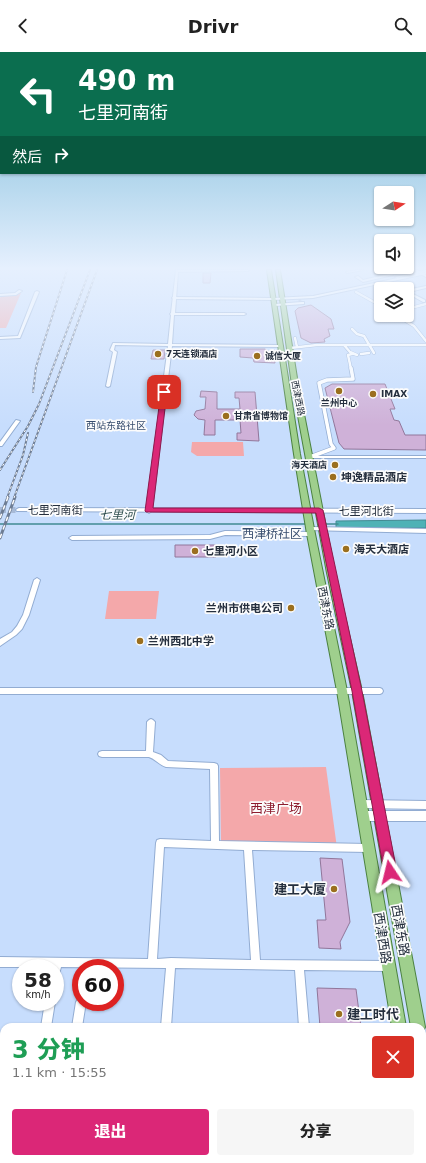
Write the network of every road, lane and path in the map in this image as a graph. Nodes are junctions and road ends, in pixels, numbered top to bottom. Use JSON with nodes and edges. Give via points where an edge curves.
{"nodes":[{"id":1,"x":25,"y":322,"type":"edge"},
{"id":2,"x":171,"y":322,"type":"edge"},
{"id":3,"x":277,"y":322,"type":"edge"},
{"id":4,"x":288,"y":322,"type":"edge"},
{"id":5,"x":407,"y":322,"type":"edge"},
{"id":6,"x":352,"y":329,"type":"dead end"},
{"id":7,"x":0,"y":338,"type":"edge"},
{"id":8,"x":295,"y":338,"type":"dead end"},
{"id":9,"x":426,"y":341,"type":"edge"},
{"id":10,"x":170,"y":344,"type":"junction"},
{"id":11,"x":344,"y":345,"type":"junction"},
{"id":12,"x":352,"y":345,"type":"junction"},
{"id":13,"x":426,"y":345,"type":"edge"},
{"id":14,"x":281,"y":346,"type":"junction"},
{"id":15,"x":369,"y":346,"type":"junction"},
{"id":16,"x":294,"y":347,"type":"junction"},
{"id":17,"x":354,"y":352,"type":"junction"},
{"id":18,"x":374,"y":352,"type":"dead end"},
{"id":19,"x":368,"y":353,"type":"dead end"},
{"id":20,"x":361,"y":354,"type":"dead end"},
{"id":21,"x":357,"y":355,"type":"dead end"},
{"id":22,"x":108,"y":386,"type":"dead end"},
{"id":23,"x":262,"y":414,"type":"dead end"},
{"id":24,"x":291,"y":414,"type":"junction"},
{"id":25,"x":18,"y":422,"type":"dead end"},
{"id":26,"x":0,"y":445,"type":"edge"},
{"id":27,"x":297,"y":454,"type":"junction"},
{"id":28,"x":310,"y":456,"type":"junction"},
{"id":29,"x":426,"y":457,"type":"edge"},
{"id":30,"x":19,"y":510,"type":"tunnel mouth"},
{"id":31,"x":149,"y":511,"type":"junction"},
{"id":32,"x":426,"y":511,"type":"edge"},
{"id":33,"x":320,"y":514,"type":"junction"},
{"id":34,"x":309,"y":523,"type":"junction"},
{"id":35,"x":323,"y":528,"type":"junction"},
{"id":36,"x":426,"y":531,"type":"edge"},
{"id":37,"x":72,"y":538,"type":"dead end"},
{"id":38,"x":37,"y":580,"type":"dead end"},
{"id":39,"x":0,"y":643,"type":"edge"},
{"id":40,"x":0,"y":691,"type":"edge"},
{"id":41,"x":342,"y":691,"type":"junction"},
{"id":42,"x":357,"y":691,"type":"junction"},
{"id":43,"x":380,"y":691,"type":"dead end"},
{"id":44,"x":151,"y":722,"type":"dead end"},
{"id":45,"x":102,"y":754,"type":"dead end"},
{"id":46,"x":149,"y":754,"type":"junction"},
{"id":47,"x":426,"y":805,"type":"edge"},
{"id":48,"x":361,"y":807,"type":"junction"},
{"id":49,"x":379,"y":810,"type":"junction"},
{"id":50,"x":426,"y":816,"type":"edge"},
{"id":51,"x":215,"y":845,"type":"junction"},
{"id":52,"x":248,"y":846,"type":"junction"},
{"id":53,"x":368,"y":848,"type":"junction"},
{"id":54,"x":0,"y":962,"type":"edge"},
{"id":55,"x":12,"y":962,"type":"edge"},
{"id":56,"x":152,"y":963,"type":"junction"},
{"id":57,"x":171,"y":963,"type":"junction"},
{"id":58,"x":124,"y":964,"type":"edge"},
{"id":59,"x":256,"y":964,"type":"junction"},
{"id":60,"x":299,"y":965,"type":"junction"},
{"id":61,"x":388,"y":966,"type":"junction"},
{"id":62,"x":49,"y":1011,"type":"edge"},
{"id":63,"x":80,"y":1011,"type":"edge"},
{"id":64,"x":47,"y":1023,"type":"edge"},
{"id":65,"x":78,"y":1023,"type":"edge"},
{"id":66,"x":166,"y":1023,"type":"edge"},
{"id":67,"x":304,"y":1023,"type":"edge"},
{"id":68,"x":398,"y":1023,"type":"edge"},
{"id":69,"x":417,"y":1023,"type":"edge"}],
"edges":[{"from":1,"to":7,"type":"street","via":[[19,337]]},
{"from":2,"to":10,"type":"street"},
{"from":3,"to":14,"type":"main road","name":"西津西路"},
{"from":4,"to":16,"type":"main road","name":"西津西路"},
{"from":5,"to":9,"type":"street"},
{"from":6,"to":15,"type":"street","via":[[364,336]]},
{"from":8,"to":16,"type":"street"},
{"from":10,"to":14,"type":"street"},
{"from":10,"to":22,"type":"street","via":[[114,344],[112,350],[115,352]]},
{"from":10,"to":31,"type":"street"},
{"from":11,"to":12,"type":"street"},
{"from":11,"to":16,"type":"street"},
{"from":11,"to":17,"type":"street"},
{"from":12,"to":15,"type":"street"},
{"from":12,"to":17,"type":"street"},
{"from":13,"to":15,"type":"street"},
{"from":14,"to":24,"type":"main road","name":"西津西路"},
{"from":15,"to":18,"type":"street"},
{"from":16,"to":28,"type":"main road","name":"西津西路","via":[[295,381]]},
{"from":17,"to":21,"type":"street"},
{"from":17,"to":28,"type":"street","via":[[348,355],[353,379],[324,380],[319,383],[331,444],[334,448]]},
{"from":19,"to":20,"type":"street"},
{"from":23,"to":24,"type":"street"},
{"from":24,"to":27,"type":"main road","name":"西津西路"},
{"from":25,"to":26,"type":"street"},
{"from":27,"to":28,"type":"main road"},
{"from":27,"to":34,"type":"main road","name":"西津西路"},
{"from":28,"to":29,"type":"street"},
{"from":28,"to":33,"type":"main road","name":"西津西路"},
{"from":30,"to":31,"type":"street","name":"七里河南街"},
{"from":31,"to":34,"type":"street","name":"七里河南街"},
{"from":32,"to":33,"type":"street","name":"七里河北街"},
{"from":33,"to":34,"type":"street","name":"七里河北街"},
{"from":33,"to":35,"type":"main road","name":"西津西路"},
{"from":34,"to":35,"type":"street","name":"七里河北街"},
{"from":34,"to":37,"type":"street","via":[[210,537]]},
{"from":34,"to":41,"type":"main road","name":"西津东路"},
{"from":35,"to":36,"type":"street","name":"七里河北街"},
{"from":35,"to":42,"type":"main road","name":"西津东路"},
{"from":38,"to":39,"type":"street","via":[[28,611],[16,632]]},
{"from":40,"to":41,"type":"street"},
{"from":41,"to":42,"type":"street"},
{"from":41,"to":48,"type":"main road","name":"西津东路"},
{"from":42,"to":43,"type":"street"},
{"from":42,"to":49,"type":"main road","name":"西津东路"},
{"from":44,"to":46,"type":"street"},
{"from":45,"to":46,"type":"street"},
{"from":46,"to":51,"type":"street","via":[[166,764],[214,766]]},
{"from":47,"to":49,"type":"street"},
{"from":48,"to":49,"type":"street"},
{"from":48,"to":53,"type":"main road","name":"西津西路"},
{"from":49,"to":50,"type":"street"},
{"from":49,"to":69,"type":"main road","name":"西津东路"},
{"from":51,"to":52,"type":"street"},
{"from":51,"to":56,"type":"street","via":[[160,843]]},
{"from":52,"to":53,"type":"street"},
{"from":52,"to":59,"type":"street"},
{"from":53,"to":61,"type":"main road","name":"西津西路"},
{"from":54,"to":55,"type":"street"},
{"from":56,"to":57,"type":"street"},
{"from":56,"to":58,"type":"street"},
{"from":57,"to":59,"type":"street"},
{"from":57,"to":66,"type":"street"},
{"from":59,"to":60,"type":"street"},
{"from":60,"to":61,"type":"street"},
{"from":60,"to":67,"type":"street"},
{"from":61,"to":68,"type":"main road","name":"西津西路"},
{"from":62,"to":64,"type":"street"},
{"from":63,"to":65,"type":"street"}]}
